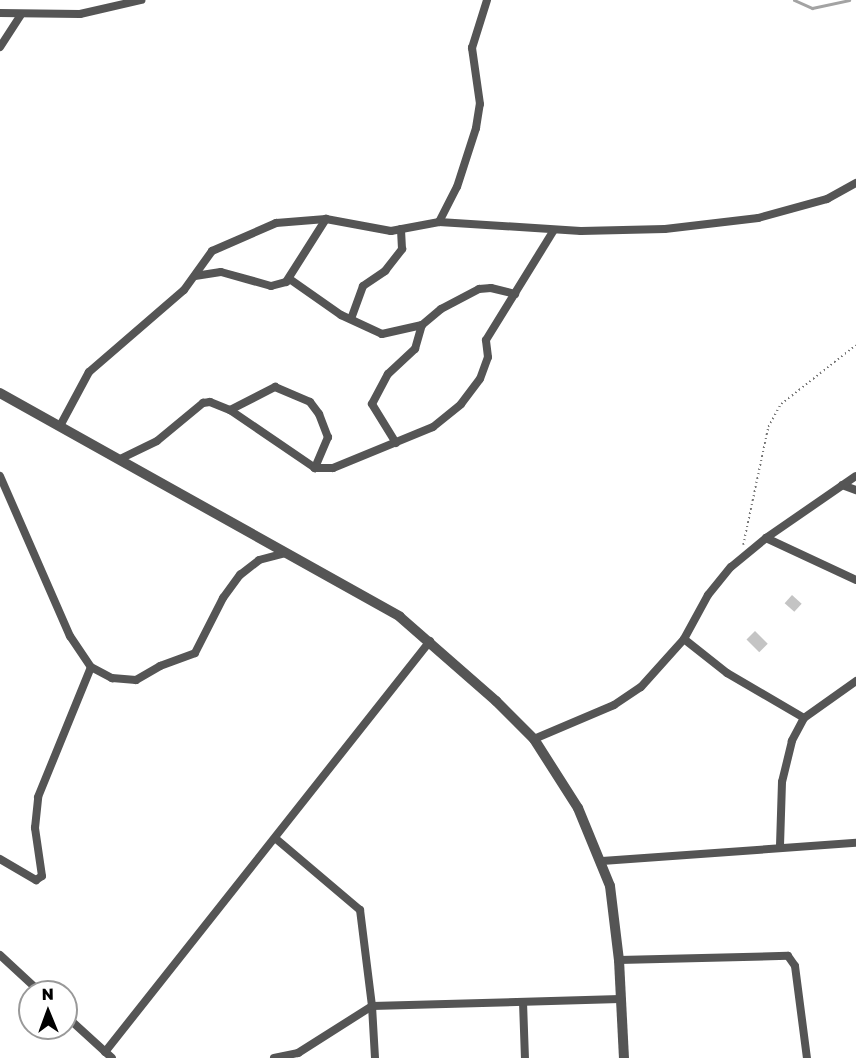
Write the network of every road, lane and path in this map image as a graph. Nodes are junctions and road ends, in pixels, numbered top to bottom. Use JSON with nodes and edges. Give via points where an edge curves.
{"nodes":[{"id":1,"x":141,"y":0,"type":"edge"},
{"id":2,"x":487,"y":0,"type":"edge"},
{"id":3,"x":0,"y":13,"type":"edge"},
{"id":4,"x":21,"y":15,"type":"junction"},
{"id":5,"x":0,"y":47,"type":"edge"},
{"id":6,"x":856,"y":183,"type":"edge"},
{"id":7,"x":326,"y":219,"type":"junction"},
{"id":8,"x":439,"y":222,"type":"junction"},
{"id":9,"x":401,"y":229,"type":"junction"},
{"id":10,"x":555,"y":230,"type":"junction"},
{"id":11,"x":195,"y":276,"type":"junction"},
{"id":12,"x":291,"y":280,"type":"junction"},
{"id":13,"x":515,"y":294,"type":"junction"},
{"id":14,"x":351,"y":319,"type":"junction"},
{"id":15,"x":422,"y":325,"type":"junction"},
{"id":16,"x":856,"y":345,"type":"edge"},
{"id":17,"x":0,"y":393,"type":"edge"},
{"id":18,"x":230,"y":410,"type":"junction"},
{"id":19,"x":60,"y":426,"type":"junction"},
{"id":20,"x":396,"y":443,"type":"junction"},
{"id":21,"x":120,"y":459,"type":"junction"},
{"id":22,"x":315,"y":468,"type":"junction"},
{"id":23,"x":0,"y":476,"type":"edge"},
{"id":24,"x":856,"y":476,"type":"edge"},
{"id":25,"x":842,"y":485,"type":"junction"},
{"id":26,"x":856,"y":490,"type":"edge"},
{"id":27,"x":766,"y":538,"type":"junction"},
{"id":28,"x":285,"y":554,"type":"junction"},
{"id":29,"x":741,"y":557,"type":"junction"},
{"id":30,"x":856,"y":580,"type":"edge"},
{"id":31,"x":684,"y":639,"type":"junction"},
{"id":32,"x":430,"y":641,"type":"junction"},
{"id":33,"x":91,"y":668,"type":"junction"},
{"id":34,"x":856,"y":681,"type":"edge"},
{"id":35,"x":804,"y":718,"type":"junction"},
{"id":36,"x":534,"y":739,"type":"junction"},
{"id":37,"x":275,"y":838,"type":"junction"},
{"id":38,"x":856,"y":843,"type":"edge"},
{"id":39,"x":780,"y":847,"type":"junction"},
{"id":40,"x":0,"y":859,"type":"edge"},
{"id":41,"x":602,"y":861,"type":"junction"},
{"id":42,"x":0,"y":955,"type":"edge"},
{"id":43,"x":619,"y":960,"type":"junction"},
{"id":44,"x":27,"y":980,"type":"edge"},
{"id":45,"x":620,"y":999,"type":"junction"},
{"id":46,"x":523,"y":1002,"type":"junction"},
{"id":47,"x":372,"y":1006,"type":"junction"},
{"id":48,"x":78,"y":1027,"type":"edge"},
{"id":49,"x":108,"y":1055,"type":"edge"},
{"id":50,"x":274,"y":1058,"type":"edge"},
{"id":51,"x":375,"y":1058,"type":"edge"},
{"id":52,"x":525,"y":1058,"type":"edge"},
{"id":53,"x":624,"y":1058,"type":"edge"},
{"id":54,"x":807,"y":1058,"type":"edge"}],
"edges":[{"from":1,"to":4,"type":"street","via":[[80,14]]},
{"from":2,"to":8,"type":"street","via":[[472,48],[480,104],[476,128],[457,187]]},
{"from":3,"to":4,"type":"street"},
{"from":4,"to":5,"type":"street"},
{"from":6,"to":10,"type":"street","via":[[827,199],[723,225]]},
{"from":7,"to":9,"type":"street","via":[[391,231]]},
{"from":7,"to":11,"type":"street","via":[[276,223],[249,233],[212,251]]},
{"from":7,"to":12,"type":"street"},
{"from":8,"to":9,"type":"street"},
{"from":8,"to":10,"type":"street"},
{"from":9,"to":14,"type":"street","via":[[402,249],[385,271],[363,286]]},
{"from":10,"to":13,"type":"street"},
{"from":11,"to":12,"type":"street","via":[[221,273],[272,286]]},
{"from":11,"to":19,"type":"street","via":[[161,313],[113,347],[89,372],[64,411]]},
{"from":12,"to":14,"type":"street"},
{"from":13,"to":15,"type":"street","via":[[479,289],[441,309]]},
{"from":13,"to":20,"type":"street","via":[[486,341],[488,353],[480,380],[461,404],[433,427]]},
{"from":14,"to":15,"type":"street","via":[[382,334]]},
{"from":15,"to":20,"type":"street","via":[[416,349],[387,374],[372,404]]},
{"from":16,"to":29,"type":"path","via":[[781,404],[768,427]]},
{"from":17,"to":19,"type":"street"},
{"from":18,"to":21,"type":"street","via":[[203,403],[157,441]]},
{"from":18,"to":22,"type":"street"},
{"from":18,"to":22,"type":"street","via":[[275,387],[310,402],[328,437]]},
{"from":19,"to":21,"type":"street"},
{"from":20,"to":22,"type":"street","via":[[333,468]]},
{"from":21,"to":28,"type":"street"},
{"from":23,"to":33,"type":"street","via":[[61,617]]},
{"from":24,"to":25,"type":"street"},
{"from":25,"to":26,"type":"street"},
{"from":25,"to":27,"type":"street"},
{"from":27,"to":29,"type":"street"},
{"from":27,"to":30,"type":"street"},
{"from":28,"to":32,"type":"street","via":[[360,593]]},
{"from":28,"to":33,"type":"street","via":[[259,560],[240,575],[222,598],[201,648],[190,656],[131,680],[103,675]]},
{"from":29,"to":31,"type":"street","via":[[708,595]]},
{"from":31,"to":35,"type":"street","via":[[727,673]]},
{"from":31,"to":36,"type":"street","via":[[632,693],[614,705]]},
{"from":32,"to":36,"type":"street"},
{"from":32,"to":37,"type":"street"},
{"from":33,"to":40,"type":"street","via":[[38,796],[35,828],[42,876],[36,880]]},
{"from":34,"to":35,"type":"street"},
{"from":35,"to":39,"type":"street","via":[[792,741],[782,782]]},
{"from":36,"to":41,"type":"street","via":[[578,808]]},
{"from":37,"to":47,"type":"street","via":[[360,910]]},
{"from":37,"to":49,"type":"street"},
{"from":38,"to":39,"type":"street"},
{"from":39,"to":41,"type":"street"},
{"from":41,"to":43,"type":"street","via":[[615,917]]},
{"from":42,"to":44,"type":"street"},
{"from":43,"to":45,"type":"street"},
{"from":43,"to":54,"type":"street","via":[[788,956],[795,966]]},
{"from":45,"to":46,"type":"street"},
{"from":45,"to":53,"type":"street"},
{"from":46,"to":47,"type":"street"},
{"from":46,"to":52,"type":"street"},
{"from":47,"to":50,"type":"street","via":[[298,1053]]},
{"from":47,"to":51,"type":"street"},
{"from":48,"to":49,"type":"street"}]}
